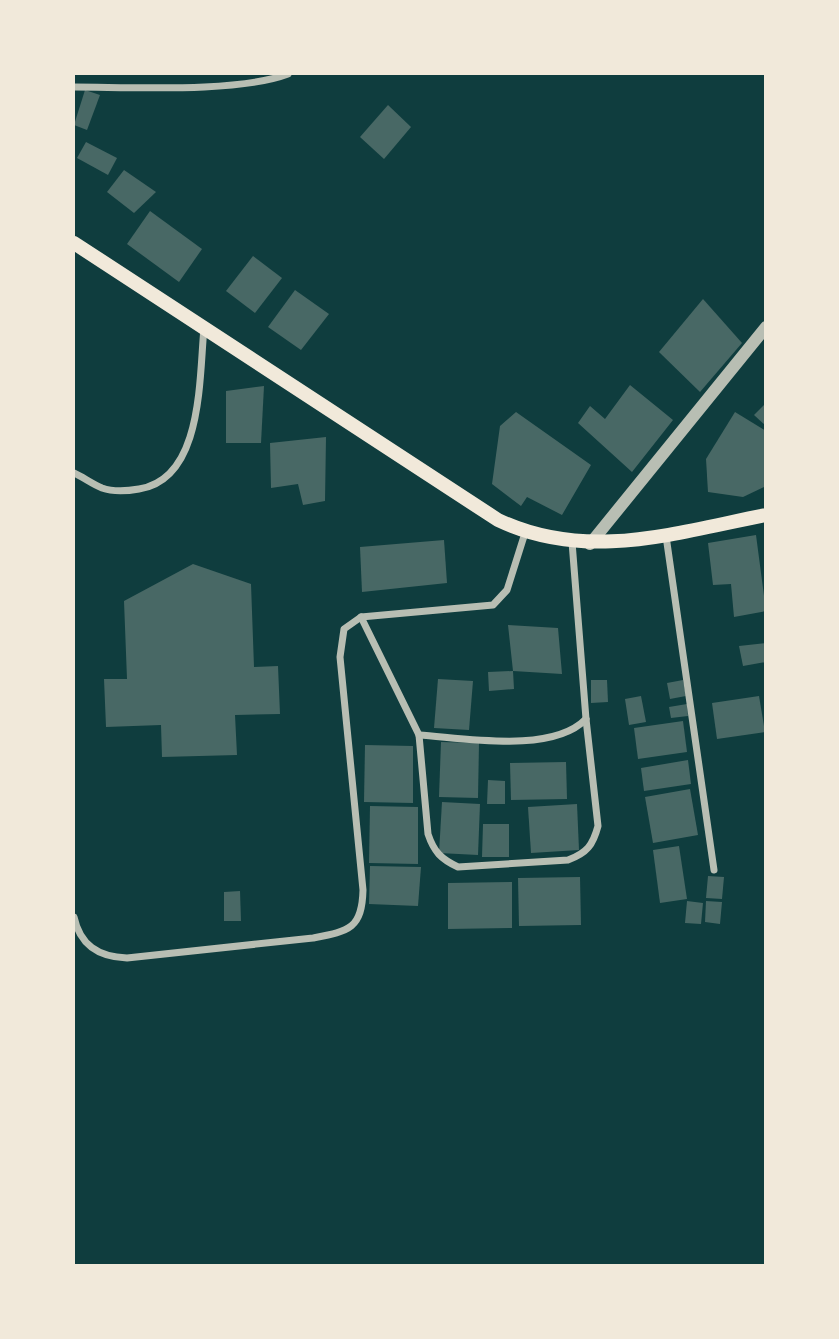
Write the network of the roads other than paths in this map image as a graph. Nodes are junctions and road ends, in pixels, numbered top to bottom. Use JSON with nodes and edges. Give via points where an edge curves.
{"nodes":[{"id":1,"x":288,"y":74,"type":"edge"},
{"id":2,"x":74,"y":87,"type":"edge"},
{"id":3,"x":74,"y":243,"type":"edge"},
{"id":4,"x":204,"y":327,"type":"junction"},
{"id":5,"x":765,"y":327,"type":"edge"},
{"id":6,"x":74,"y":472,"type":"edge"},
{"id":7,"x":765,"y":517,"type":"edge"},
{"id":8,"x":525,"y":533,"type":"junction"},
{"id":9,"x":666,"y":536,"type":"junction"},
{"id":10,"x":572,"y":542,"type":"junction"},
{"id":11,"x":590,"y":544,"type":"junction"},
{"id":12,"x":361,"y":617,"type":"junction"},
{"id":13,"x":586,"y":719,"type":"junction"},
{"id":14,"x":419,"y":735,"type":"junction"},
{"id":15,"x":715,"y":870,"type":"dead end"},
{"id":16,"x":74,"y":917,"type":"edge"}],
"edges":[{"from":1,"to":2,"type":"street","via":[[236,84]]},
{"from":3,"to":4,"type":"main road"},
{"from":4,"to":6,"type":"street","via":[[195,415],[186,453],[173,472],[151,487],[128,491],[104,488]]},
{"from":4,"to":8,"type":"main road","via":[[498,520]]},
{"from":5,"to":11,"type":"street"},
{"from":7,"to":9,"type":"main road"},
{"from":8,"to":10,"type":"main road"},
{"from":8,"to":12,"type":"street","via":[[507,590],[493,605]]},
{"from":9,"to":11,"type":"main road"},
{"from":9,"to":15,"type":"street"},
{"from":10,"to":11,"type":"main road"},
{"from":10,"to":13,"type":"street"},
{"from":12,"to":14,"type":"street"},
{"from":12,"to":16,"type":"street","via":[[344,629],[340,657],[363,890],[355,925],[313,938],[119,958],[97,953],[84,942]]},
{"from":13,"to":14,"type":"street","via":[[563,735],[531,740]]},
{"from":13,"to":14,"type":"street","via":[[598,826],[588,849],[568,860],[458,867],[442,860],[428,834]]}]}
